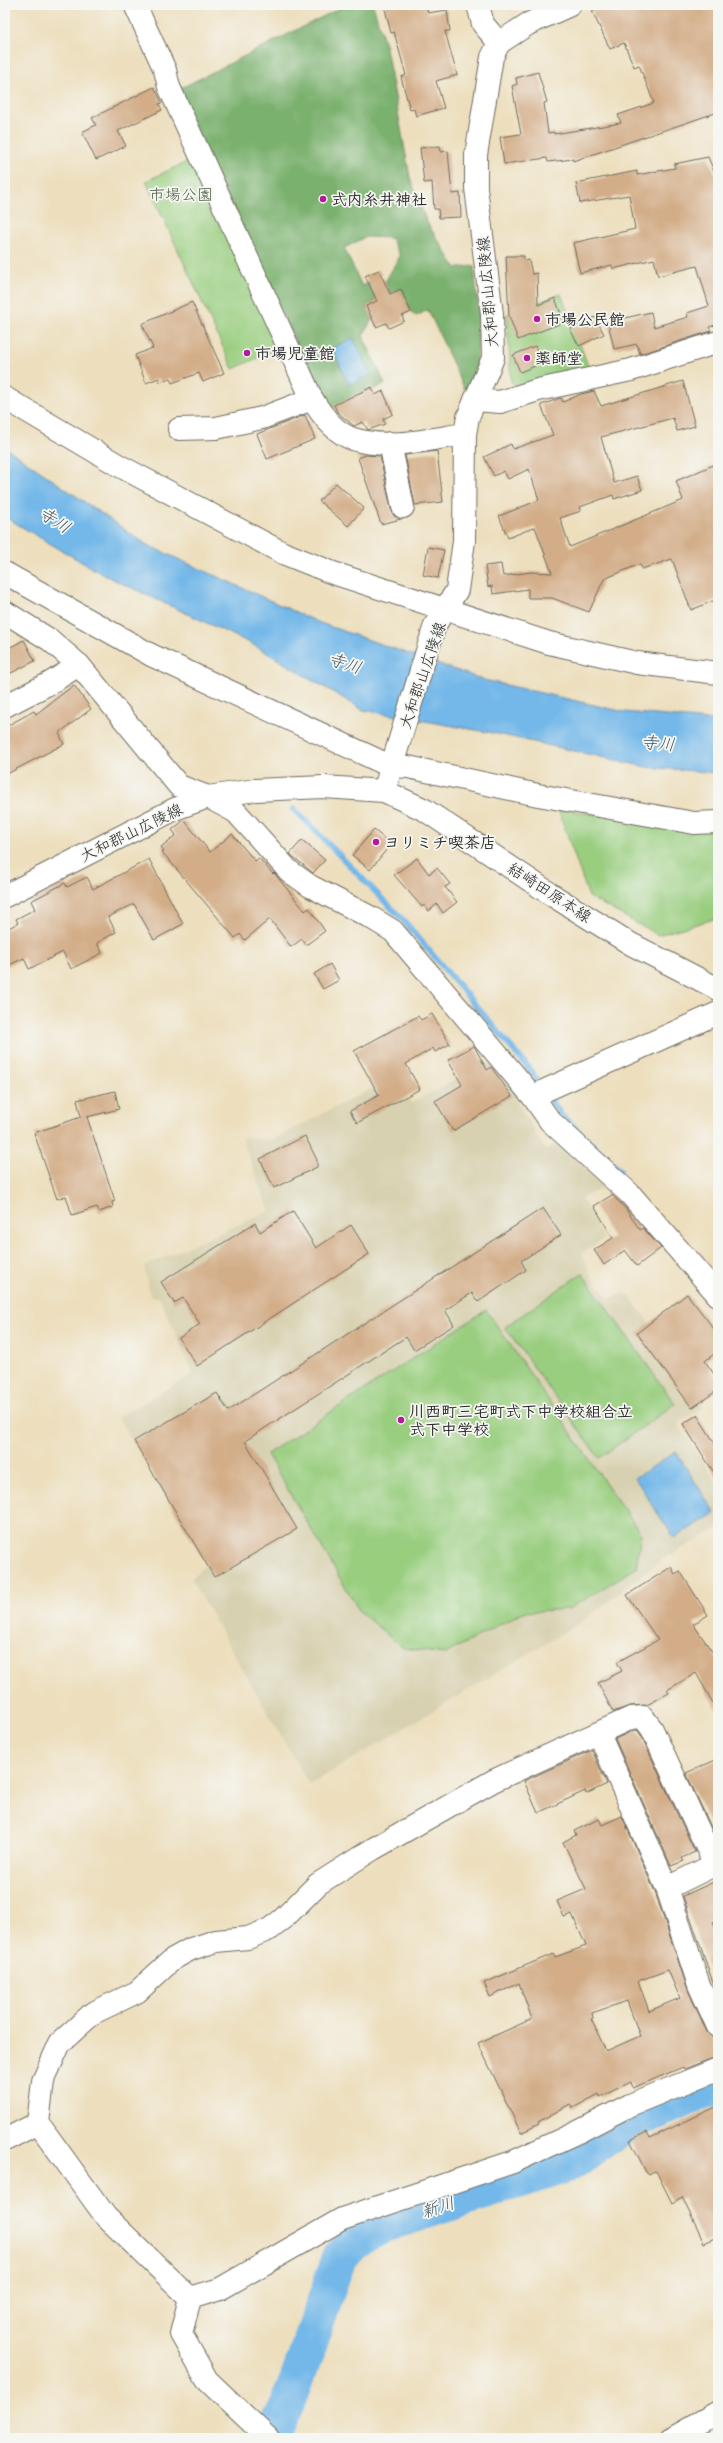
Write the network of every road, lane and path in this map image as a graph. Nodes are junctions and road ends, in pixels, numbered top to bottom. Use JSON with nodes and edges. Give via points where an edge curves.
{"nodes":[{"id":1,"x":135,"y":5,"type":"edge"},
{"id":2,"x":478,"y":5,"type":"edge"},
{"id":3,"x":570,"y":5,"type":"edge"},
{"id":4,"x":499,"y":43,"type":"junction"},
{"id":5,"x":718,"y":342,"type":"edge"},
{"id":6,"x":5,"y":398,"type":"edge"},
{"id":7,"x":312,"y":399,"type":"junction"},
{"id":8,"x":475,"y":400,"type":"junction"},
{"id":9,"x":179,"y":429,"type":"dead end"},
{"id":10,"x":465,"y":434,"type":"junction"},
{"id":11,"x":390,"y":443,"type":"junction"},
{"id":12,"x":403,"y":507,"type":"dead end"},
{"id":13,"x":5,"y":573,"type":"edge"},
{"id":14,"x":5,"y":612,"type":"edge"},
{"id":15,"x":441,"y":617,"type":"junction"},
{"id":16,"x":78,"y":665,"type":"junction"},
{"id":17,"x":718,"y":673,"type":"edge"},
{"id":18,"x":5,"y":706,"type":"edge"},
{"id":19,"x":393,"y":757,"type":"junction"},
{"id":20,"x":384,"y":791,"type":"junction"},
{"id":21,"x":208,"y":797,"type":"junction"},
{"id":22,"x":718,"y":822,"type":"edge"},
{"id":23,"x":5,"y":896,"type":"edge"},
{"id":24,"x":718,"y":989,"type":"edge"},
{"id":25,"x":718,"y":1013,"type":"edge"},
{"id":26,"x":534,"y":1098,"type":"junction"},
{"id":27,"x":718,"y":1295,"type":"edge"},
{"id":28,"x":598,"y":1734,"type":"junction"},
{"id":29,"x":716,"y":1864,"type":"edge"},
{"id":30,"x":667,"y":1888,"type":"junction"},
{"id":31,"x":718,"y":2027,"type":"edge"},
{"id":32,"x":718,"y":2069,"type":"edge"},
{"id":33,"x":38,"y":2124,"type":"junction"},
{"id":34,"x":5,"y":2140,"type":"edge"},
{"id":35,"x":190,"y":2298,"type":"junction"},
{"id":36,"x":718,"y":2412,"type":"edge"},
{"id":37,"x":260,"y":2431,"type":"edge"},
{"id":38,"x":672,"y":2438,"type":"edge"}],
"edges":[{"from":1,"to":7,"type":"street","via":[[165,70],[169,87]]},
{"from":2,"to":4,"type":"street","via":[[483,24]]},
{"from":3,"to":4,"type":"street","via":[[528,24]]},
{"from":4,"to":8,"type":"street","name":"大和郡山広陵線","via":[[492,57],[476,155],[476,188],[492,314],[493,358]]},
{"from":5,"to":8,"type":"street","via":[[631,370],[538,390],[500,402]]},
{"from":6,"to":15,"type":"street","via":[[118,465],[283,553]]},
{"from":7,"to":9,"type":"street","via":[[262,418],[216,428]]},
{"from":7,"to":11,"type":"street","via":[[323,416],[352,439]]},
{"from":8,"to":10,"type":"street","name":"大和郡山広陵線"},
{"from":10,"to":11,"type":"street"},
{"from":10,"to":15,"type":"street","name":"大和郡山広陵線","via":[[464,541],[457,590]]},
{"from":11,"to":12,"type":"street"},
{"from":13,"to":19,"type":"street","via":[[150,655]]},
{"from":14,"to":16,"type":"street","via":[[50,640]]},
{"from":15,"to":17,"type":"street","via":[[596,655]]},
{"from":15,"to":19,"type":"street","name":"大和郡山広陵線"},
{"from":16,"to":18,"type":"street"},
{"from":16,"to":21,"type":"street","via":[[179,786]]},
{"from":19,"to":20,"type":"street","name":"大和郡山広陵線"},
{"from":19,"to":22,"type":"street","via":[[408,767],[538,795],[694,823]]},
{"from":20,"to":21,"type":"street","name":"大和郡山広陵線","via":[[324,787],[255,790]]},
{"from":20,"to":24,"type":"street","name":"結崎田原本線","via":[[425,810],[631,944]]},
{"from":21,"to":23,"type":"street","name":"大和郡山広陵線","via":[[175,809]]},
{"from":21,"to":26,"type":"street","via":[[236,812],[288,872],[393,931]]},
{"from":25,"to":26,"type":"street","via":[[546,1090]]},
{"from":26,"to":27,"type":"street","via":[[550,1121],[630,1194]]},
{"from":28,"to":29,"type":"street","via":[[632,1718],[643,1717],[652,1728],[673,1770]]},
{"from":28,"to":30,"type":"street"},
{"from":28,"to":33,"type":"street","via":[[493,1781],[372,1849],[318,1884],[270,1929],[248,1938],[216,1941],[191,1949],[173,1959],[138,1992],[93,2013],[60,2043],[43,2081]]},
{"from":29,"to":30,"type":"street"},
{"from":30,"to":31,"type":"street","via":[[699,1985]]},
{"from":32,"to":35,"type":"street","via":[[630,2105],[513,2162],[342,2220],[220,2289]]},
{"from":33,"to":34,"type":"street"},
{"from":33,"to":35,"type":"street","via":[[106,2217]]},
{"from":35,"to":37,"type":"street","via":[[181,2334],[207,2380]]},
{"from":36,"to":38,"type":"street"}]}
